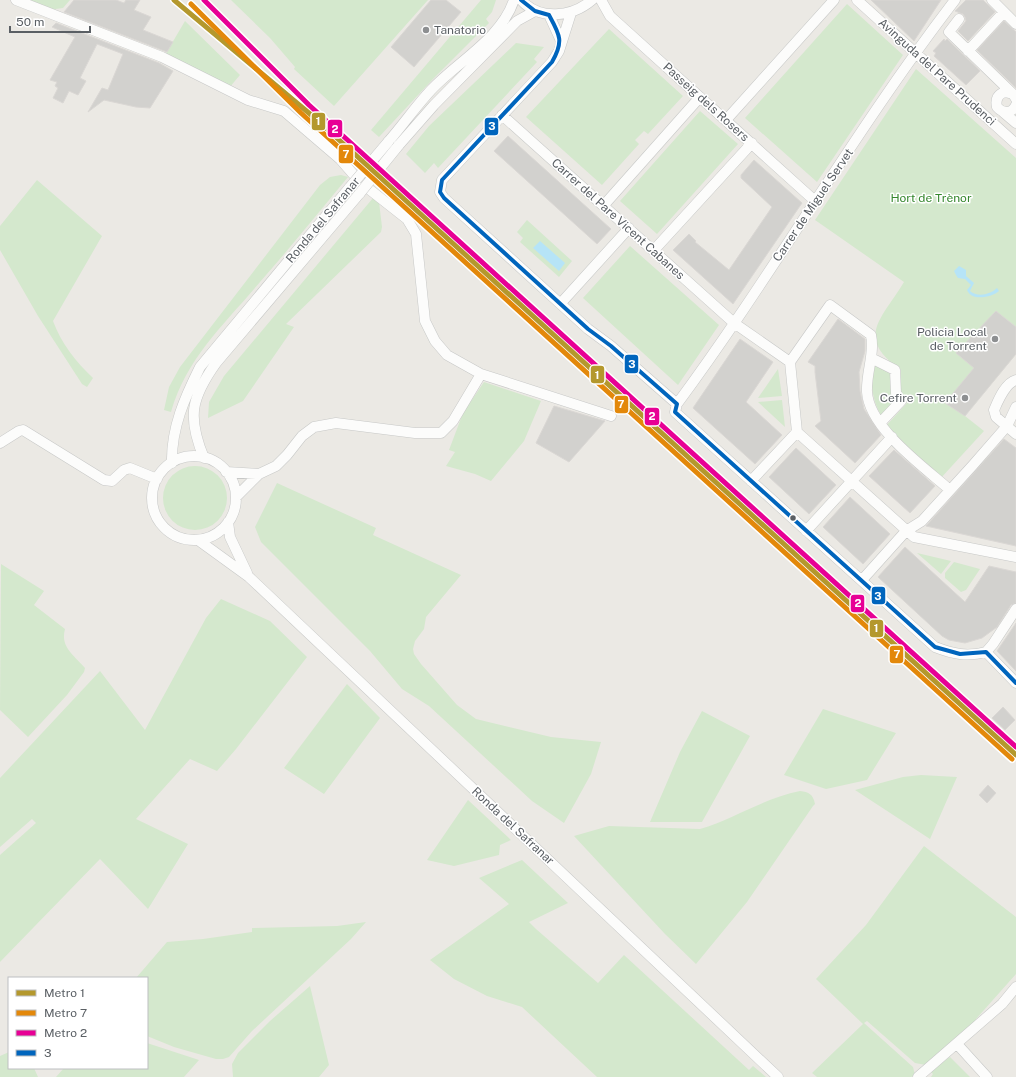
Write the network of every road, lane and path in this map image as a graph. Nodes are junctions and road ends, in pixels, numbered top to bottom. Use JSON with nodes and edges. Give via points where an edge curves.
{"nodes":[{"id":1,"x":16,"y":0,"type":"edge"},
{"id":2,"x":514,"y":0,"type":"edge"},
{"id":3,"x":521,"y":0,"type":"edge"},
{"id":4,"x":592,"y":0,"type":"edge"},
{"id":5,"x":601,"y":0,"type":"edge"},
{"id":6,"x":834,"y":0,"type":"edge"},
{"id":7,"x":857,"y":0,"type":"edge"},
{"id":8,"x":955,"y":0,"type":"edge"},
{"id":9,"x":992,"y":0,"type":"edge"},
{"id":10,"x":535,"y":11,"type":"junction"},
{"id":11,"x":1004,"y":12,"type":"junction"},
{"id":12,"x":572,"y":13,"type":"junction"},
{"id":13,"x":549,"y":14,"type":"junction"},
{"id":14,"x":959,"y":19,"type":"dead end"},
{"id":15,"x":1016,"y":24,"type":"edge"},
{"id":16,"x":561,"y":41,"type":"junction"},
{"id":17,"x":968,"y":51,"type":"junction"},
{"id":18,"x":915,"y":52,"type":"junction"},
{"id":19,"x":700,"y":97,"type":"junction"},
{"id":20,"x":1014,"y":97,"type":"edge"},
{"id":21,"x":1016,"y":105,"type":"edge"},
{"id":22,"x":1003,"y":112,"type":"junction"},
{"id":23,"x":502,"y":115,"type":"junction"},
{"id":24,"x":726,"y":120,"type":"junction"},
{"id":25,"x":1016,"y":123,"type":"edge"},
{"id":26,"x":1005,"y":134,"type":"junction"},
{"id":27,"x":752,"y":143,"type":"junction"},
{"id":28,"x":393,"y":144,"type":"junction"},
{"id":29,"x":1016,"y":144,"type":"edge"},
{"id":30,"x":815,"y":201,"type":"junction"},
{"id":31,"x":604,"y":205,"type":"junction"},
{"id":32,"x":630,"y":228,"type":"junction"},
{"id":33,"x":654,"y":250,"type":"junction"},
{"id":34,"x":561,"y":303,"type":"junction"},
{"id":35,"x":734,"y":323,"type":"junction"},
{"id":36,"x":871,"y":358,"type":"junction"},
{"id":37,"x":790,"y":362,"type":"junction"},
{"id":38,"x":481,"y":374,"type":"junction"},
{"id":39,"x":1016,"y":380,"type":"edge"},
{"id":40,"x":1016,"y":407,"type":"edge"},
{"id":41,"x":676,"y":408,"type":"junction"},
{"id":42,"x":611,"y":416,"type":"dead end"},
{"id":43,"x":880,"y":423,"type":"junction"},
{"id":44,"x":1007,"y":426,"type":"junction"},
{"id":45,"x":797,"y":432,"type":"junction"},
{"id":46,"x":1016,"y":434,"type":"edge"},
{"id":47,"x":892,"y":437,"type":"junction"},
{"id":48,"x":0,"y":443,"type":"edge"},
{"id":49,"x":204,"y":458,"type":"junction"},
{"id":50,"x":172,"y":463,"type":"junction"},
{"id":51,"x":226,"y":472,"type":"junction"},
{"id":52,"x":259,"y":474,"type":"junction"},
{"id":53,"x":157,"y":479,"type":"junction"},
{"id":54,"x":751,"y":481,"type":"junction"},
{"id":55,"x":852,"y":481,"type":"junction"},
{"id":56,"x":950,"y":490,"type":"junction"},
{"id":57,"x":236,"y":497,"type":"junction"},
{"id":58,"x":228,"y":522,"type":"junction"},
{"id":59,"x":806,"y":530,"type":"junction"},
{"id":60,"x":906,"y":531,"type":"junction"},
{"id":61,"x":198,"y":540,"type":"junction"},
{"id":62,"x":1016,"y":557,"type":"edge"},
{"id":63,"x":249,"y":577,"type":"junction"},
{"id":64,"x":862,"y":580,"type":"junction"},
{"id":65,"x":1016,"y":609,"type":"edge"},
{"id":66,"x":986,"y":652,"type":"junction"},
{"id":67,"x":1016,"y":683,"type":"edge"},
{"id":68,"x":1016,"y":987,"type":"edge"},
{"id":69,"x":957,"y":1044,"type":"junction"},
{"id":70,"x":778,"y":1077,"type":"edge"},
{"id":71,"x":918,"y":1077,"type":"edge"},
{"id":72,"x":987,"y":1077,"type":"edge"}],
"edges":[{"from":1,"to":38,"type":"street","via":[[162,58],[248,100],[274,107],[293,118],[340,159],[360,182],[407,219],[416,234],[422,306],[428,330],[447,355]]},
{"from":2,"to":28,"type":"street","name":"Ronda del Safranar","via":[[498,29],[431,90]]},
{"from":3,"to":10,"type":"street"},
{"from":4,"to":12,"type":"street"},
{"from":5,"to":19,"type":"street","name":"Passeig dels Rosers","via":[[610,16]]},
{"from":6,"to":24,"type":"street"},
{"from":7,"to":18,"type":"street","name":"Avinguda del Pare Prudenci"},
{"from":8,"to":18,"type":"street","name":"Carrer de Miguel Servet"},
{"from":9,"to":11,"type":"street"},
{"from":10,"to":13,"type":"street"},
{"from":10,"to":28,"type":"street","name":"Ronda del Safranar","via":[[517,21]]},
{"from":11,"to":15,"type":"street"},
{"from":11,"to":17,"type":"street"},
{"from":12,"to":13,"type":"street"},
{"from":12,"to":16,"type":"street"},
{"from":13,"to":16,"type":"street"},
{"from":14,"to":17,"type":"street","via":[[949,32]]},
{"from":16,"to":23,"type":"street","via":[[559,51],[552,62]]},
{"from":17,"to":20,"type":"street"},
{"from":18,"to":26,"type":"street","name":"Avinguda del Pare Prudenci"},
{"from":18,"to":30,"type":"street","name":"Carrer de Miguel Servet"},
{"from":19,"to":24,"type":"street","name":"Passeig dels Rosers"},
{"from":19,"to":31,"type":"street"},
{"from":20,"to":22,"type":"street","via":[[1005,92],[998,95],[997,107]]},
{"from":21,"to":22,"type":"street","via":[[1011,111]]},
{"from":22,"to":25,"type":"street"},
{"from":23,"to":31,"type":"street","name":"Carrer del Pare Vicent Cabanes"},
{"from":23,"to":34,"type":"street","via":[[442,180],[440,192]]},
{"from":24,"to":27,"type":"street","name":"Passeig dels Rosers"},
{"from":25,"to":26,"type":"street"},
{"from":26,"to":29,"type":"street","name":"Avinguda del Pare Prudenci"},
{"from":27,"to":30,"type":"street","name":"Passeig dels Rosers"},
{"from":27,"to":33,"type":"street"},
{"from":28,"to":49,"type":"street","name":"Ronda del Safranar","bridge":true,"via":[[360,193],[202,382],[194,412],[193,428]]},
{"from":28,"to":50,"type":"street","name":"Ronda del Safranar","bridge":true,"via":[[350,187],[200,367],[178,416]]},
{"from":30,"to":35,"type":"street","name":"Carrer de Miguel Servet"},
{"from":31,"to":32,"type":"street","name":"Carrer del Pare Vicent Cabanes"},
{"from":32,"to":33,"type":"street","name":"Carrer del Pare Vicent Cabanes"},
{"from":32,"to":34,"type":"street"},
{"from":33,"to":35,"type":"street","name":"Carrer del Pare Vicent Cabanes"},
{"from":34,"to":41,"type":"street"},
{"from":35,"to":37,"type":"street","name":"Carrer del Pare Vicent Cabanes"},
{"from":35,"to":41,"type":"street","name":"Carrer de Miguel Servet"},
{"from":36,"to":37,"type":"street","via":[[872,335],[830,305]]},
{"from":36,"to":43,"type":"street","via":[[867,374],[867,394]]},
{"from":36,"to":43,"type":"street","via":[[895,370],[896,393],[901,401]]},
{"from":37,"to":45,"type":"street"},
{"from":38,"to":42,"type":"street"},
{"from":38,"to":52,"type":"street","via":[[453,421],[441,433],[336,423],[314,426],[276,466]]},
{"from":39,"to":44,"type":"street","via":[[1011,382],[994,410],[996,416]]},
{"from":40,"to":44,"type":"street"},
{"from":41,"to":54,"type":"street"},
{"from":43,"to":47,"type":"street"},
{"from":44,"to":46,"type":"street"},
{"from":44,"to":56,"type":"street"},
{"from":45,"to":54,"type":"street"},
{"from":45,"to":55,"type":"street"},
{"from":47,"to":55,"type":"street"},
{"from":47,"to":56,"type":"street"},
{"from":48,"to":53,"type":"street","via":[[23,430],[104,480],[112,481],[130,468]]},
{"from":49,"to":50,"type":"street","via":[[187,457]]},
{"from":49,"to":51,"type":"street"},
{"from":50,"to":53,"type":"street"},
{"from":51,"to":52,"type":"street"},
{"from":51,"to":57,"type":"street","via":[[231,479]]},
{"from":52,"to":57,"type":"street"},
{"from":53,"to":61,"type":"street","via":[[152,500],[158,520],[175,536]]},
{"from":54,"to":59,"type":"street"},
{"from":55,"to":59,"type":"street"},
{"from":55,"to":60,"type":"street"},
{"from":56,"to":60,"type":"street","via":[[922,521]]},
{"from":57,"to":58,"type":"street","via":[[234,510]]},
{"from":58,"to":61,"type":"street","via":[[210,537]]},
{"from":58,"to":63,"type":"street","name":"Ronda del Safranar","via":[[230,538]]},
{"from":59,"to":64,"type":"street"},
{"from":60,"to":62,"type":"street","via":[[914,537]]},
{"from":60,"to":64,"type":"street"},
{"from":61,"to":63,"type":"street","name":"Ronda del Safranar"},
{"from":63,"to":70,"type":"street","name":"Ronda del Safranar"},
{"from":64,"to":66,"type":"street","via":[[935,647],[952,654],[972,655]]},
{"from":65,"to":66,"type":"street"},
{"from":66,"to":67,"type":"street"},
{"from":68,"to":69,"type":"street","via":[[1002,1004]]},
{"from":69,"to":71,"type":"street"},
{"from":69,"to":72,"type":"street"}]}
